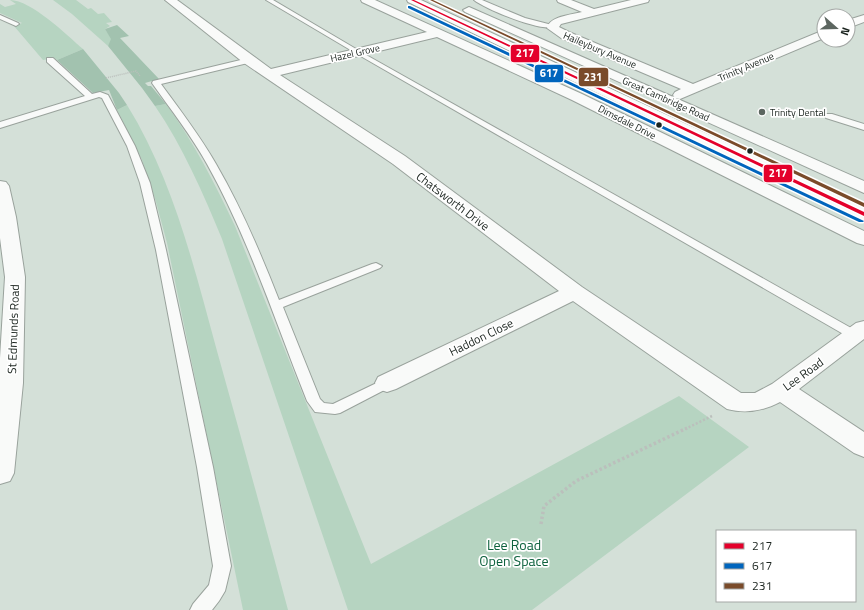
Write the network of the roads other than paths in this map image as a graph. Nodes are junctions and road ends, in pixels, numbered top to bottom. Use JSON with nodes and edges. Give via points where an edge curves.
{"nodes":[{"id":1,"x":170,"y":0,"type":"edge"},
{"id":2,"x":269,"y":0,"type":"edge"},
{"id":3,"x":366,"y":0,"type":"edge"},
{"id":4,"x":412,"y":0,"type":"edge"},
{"id":5,"x":446,"y":0,"type":"edge"},
{"id":6,"x":477,"y":0,"type":"edge"},
{"id":7,"x":562,"y":0,"type":"edge"},
{"id":8,"x":644,"y":0,"type":"edge"},
{"id":9,"x":593,"y":13,"type":"junction"},
{"id":10,"x":0,"y":17,"type":"edge"},
{"id":11,"x":16,"y":24,"type":"dead end"},
{"id":12,"x":553,"y":26,"type":"junction"},
{"id":13,"x":440,"y":33,"type":"junction"},
{"id":14,"x":816,"y":37,"type":"edge"},
{"id":15,"x":358,"y":52,"type":"junction"},
{"id":16,"x":50,"y":60,"type":"dead end"},
{"id":17,"x":249,"y":60,"type":"junction"},
{"id":18,"x":270,"y":73,"type":"junction"},
{"id":19,"x":692,"y":89,"type":"junction"},
{"id":20,"x":91,"y":97,"type":"junction"},
{"id":21,"x":667,"y":99,"type":"junction"},
{"id":22,"x":829,"y":116,"type":"dead end"},
{"id":23,"x":0,"y":125,"type":"edge"},
{"id":24,"x":864,"y":127,"type":"edge"},
{"id":25,"x":738,"y":154,"type":"junction"},
{"id":26,"x":0,"y":186,"type":"edge"},
{"id":27,"x":864,"y":188,"type":"edge"},
{"id":28,"x":864,"y":214,"type":"edge"},
{"id":29,"x":864,"y":239,"type":"edge"},
{"id":30,"x":376,"y":266,"type":"dead end"},
{"id":31,"x":574,"y":292,"type":"junction"},
{"id":32,"x":275,"y":306,"type":"junction"},
{"id":33,"x":860,"y":332,"type":"edge"},
{"id":34,"x":387,"y":383,"type":"joint"},
{"id":35,"x":6,"y":384,"type":"edge"},
{"id":36,"x":781,"y":390,"type":"junction"},
{"id":37,"x":736,"y":402,"type":"joint"},
{"id":38,"x":864,"y":446,"type":"edge"},
{"id":39,"x":0,"y":473,"type":"edge"},
{"id":40,"x":199,"y":610,"type":"edge"}],
"edges":[{"from":1,"to":17,"type":"main road","name":"Chatsworth Drive"},
{"from":2,"to":15,"type":"lane"},
{"from":3,"to":13,"type":"main road","name":"Dimsdale Drive"},
{"from":4,"to":25,"type":"main road","name":"Great Cambridge Road"},
{"from":5,"to":21,"type":"main road","name":"Great Cambridge Road"},
{"from":6,"to":12,"type":"lane","via":[[523,21]]},
{"from":7,"to":9,"type":"main road"},
{"from":8,"to":9,"type":"main road","name":"Haileybury Avenue"},
{"from":9,"to":12,"type":"main road","name":"Haileybury Avenue","via":[[557,22]]},
{"from":10,"to":11,"type":"lane"},
{"from":12,"to":19,"type":"main road","name":"Haileybury Avenue","via":[[565,35]]},
{"from":13,"to":15,"type":"main road","name":"Hazel Grove"},
{"from":13,"to":29,"type":"main road","name":"Dimsdale Drive","via":[[577,97]]},
{"from":14,"to":19,"type":"main road","name":"Trinity Avenue"},
{"from":15,"to":18,"type":"main road","name":"Hazel Grove"},
{"from":15,"to":33,"type":"lane"},
{"from":16,"to":20,"type":"lane"},
{"from":17,"to":18,"type":"main road","name":"Chatsworth Drive"},
{"from":17,"to":32,"type":"lane","via":[[156,83],[187,124],[226,191]]},
{"from":18,"to":31,"type":"main road","name":"Chatsworth Drive","via":[[399,160]]},
{"from":19,"to":21,"type":"main road","name":"Trinity Avenue"},
{"from":20,"to":23,"type":"lane"},
{"from":20,"to":40,"type":"lane","via":[[100,94],[105,97],[131,146],[145,183],[161,250],[205,467],[222,566],[220,580],[212,598]]},
{"from":21,"to":25,"type":"main road","via":[[659,102],[664,111]]},
{"from":21,"to":27,"type":"main road","name":"Great Cambridge Road"},
{"from":22,"to":24,"type":"lane"},
{"from":25,"to":28,"type":"main road","name":"Great Cambridge Road"},
{"from":26,"to":35,"type":"main road","name":"St Edmunds Road","via":[[15,277]]},
{"from":30,"to":32,"type":"lane"},
{"from":31,"to":34,"type":"main road","name":"Haddon Close"},
{"from":31,"to":37,"type":"main road","name":"Chatsworth Drive"},
{"from":32,"to":34,"type":"lane","via":[[314,401],[320,408],[336,409]]},
{"from":33,"to":36,"type":"main road","name":"Lee Road"},
{"from":35,"to":39,"type":"main road","name":"St Edmunds Road"},
{"from":36,"to":37,"type":"main road","name":"Lee Road","via":[[759,402]]},
{"from":36,"to":38,"type":"main road"}]}
